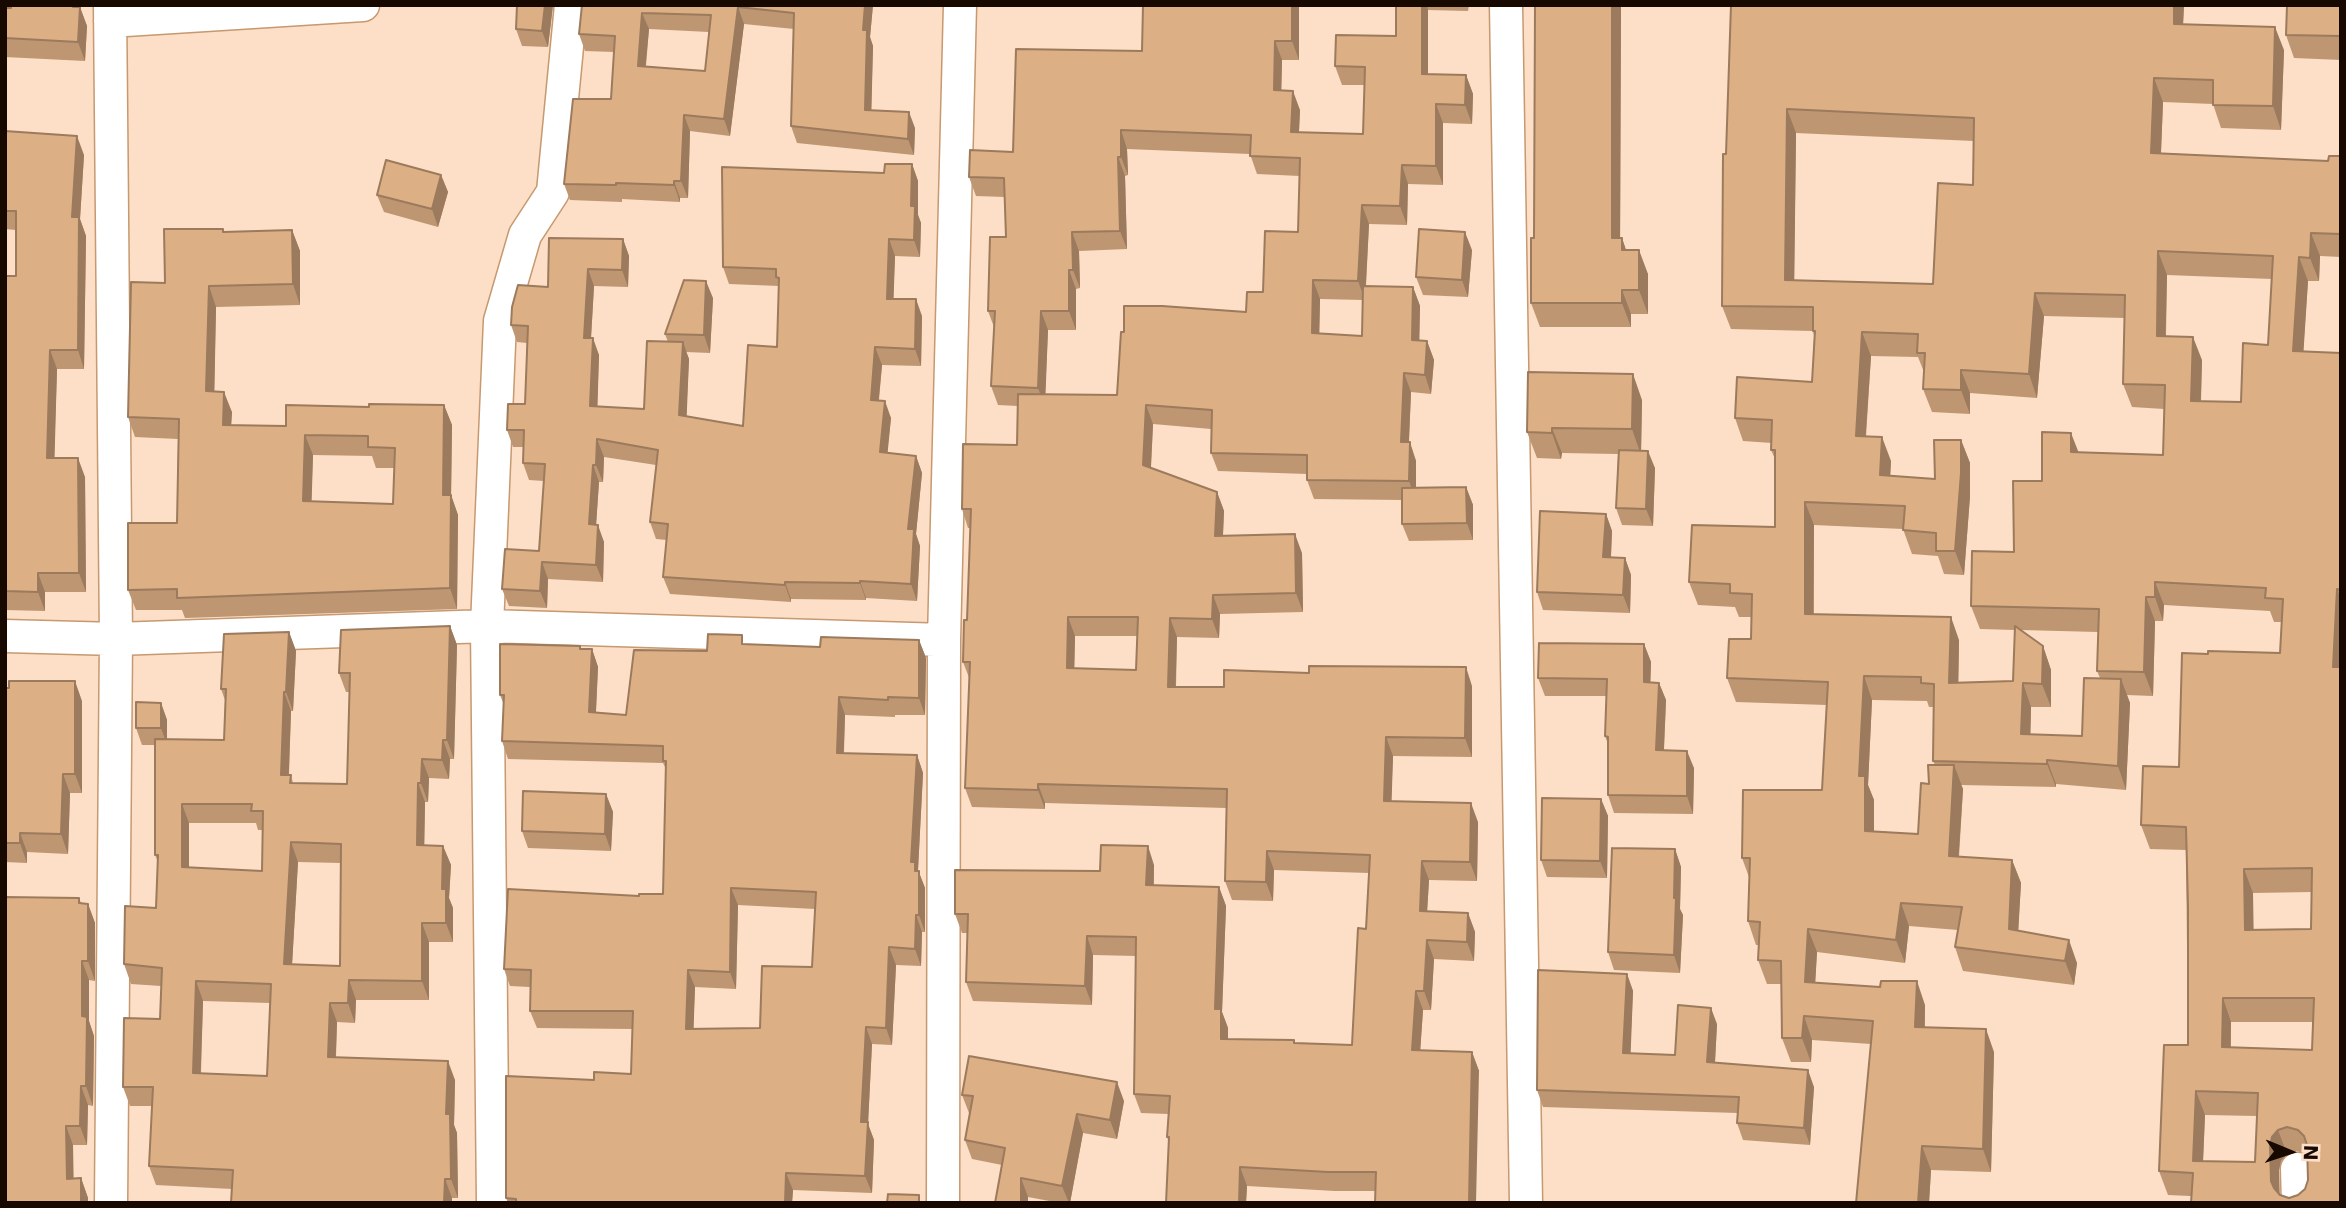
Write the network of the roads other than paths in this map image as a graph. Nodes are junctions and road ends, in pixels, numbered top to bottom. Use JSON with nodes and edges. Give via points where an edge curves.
{"nodes":[{"id":1,"x":363,"y":5,"type":"edge"},
{"id":2,"x":571,"y":5,"type":"edge"},
{"id":3,"x":960,"y":5,"type":"edge"},
{"id":4,"x":1506,"y":5,"type":"edge"},
{"id":5,"x":110,"y":13,"type":"edge"},
{"id":6,"x":487,"y":625,"type":"junction"},
{"id":7,"x":5,"y":636,"type":"edge"},
{"id":8,"x":116,"y":639,"type":"junction"},
{"id":9,"x":944,"y":640,"type":"junction"},
{"id":10,"x":2297,"y":1169,"type":"dead end"},
{"id":11,"x":111,"y":1203,"type":"edge"},
{"id":12,"x":493,"y":1203,"type":"edge"},
{"id":13,"x":943,"y":1203,"type":"edge"},
{"id":14,"x":1526,"y":1203,"type":"edge"},
{"id":15,"x":2298,"y":1203,"type":"edge"}],
"edges":[{"from":1,"to":5,"type":"street"},
{"from":2,"to":6,"type":"street","via":[[553,192],[525,235],[500,321]]},
{"from":3,"to":9,"type":"street"},
{"from":4,"to":14,"type":"street"},
{"from":5,"to":8,"type":"street"},
{"from":6,"to":8,"type":"street"},
{"from":6,"to":9,"type":"street"},
{"from":6,"to":12,"type":"street"},
{"from":7,"to":8,"type":"street"},
{"from":8,"to":11,"type":"street"},
{"from":9,"to":13,"type":"street"},
{"from":10,"to":15,"type":"street"}]}
